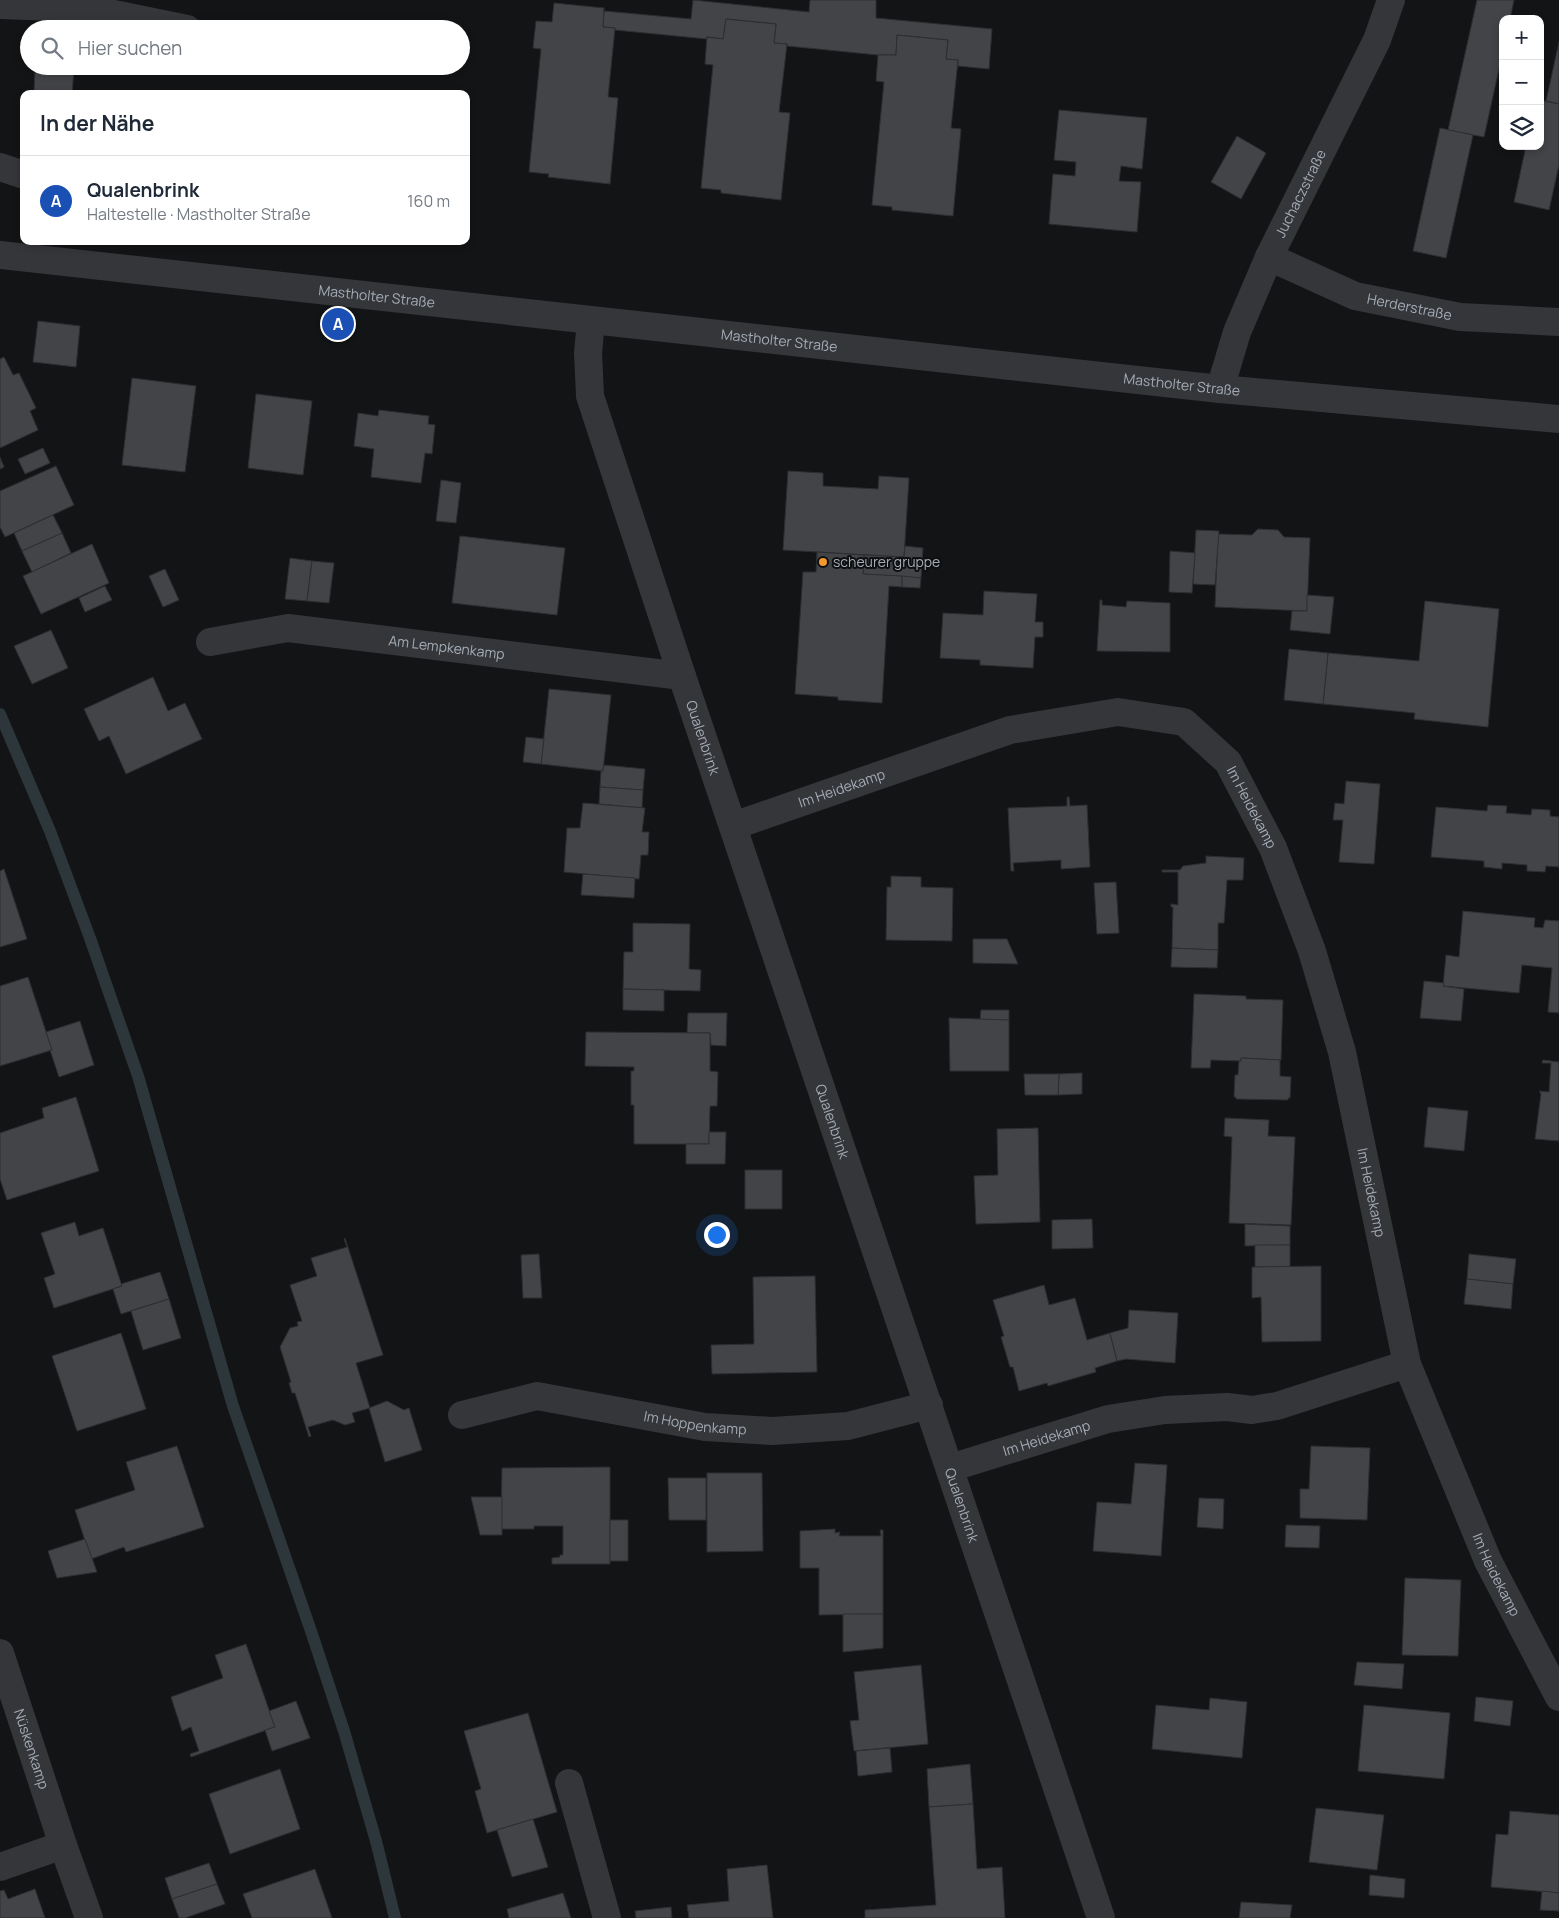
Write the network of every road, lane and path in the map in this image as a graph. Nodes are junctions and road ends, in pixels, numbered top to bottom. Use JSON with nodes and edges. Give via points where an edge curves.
{"nodes":[{"id":1,"x":1391,"y":0,"type":"edge"},
{"id":2,"x":0,"y":5,"type":"edge"},
{"id":3,"x":144,"y":20,"type":"edge"},
{"id":4,"x":0,"y":167,"type":"edge"},
{"id":5,"x":20,"y":174,"type":"edge"},
{"id":6,"x":0,"y":255,"type":"edge"},
{"id":7,"x":1269,"y":258,"type":"junction"},
{"id":8,"x":591,"y":321,"type":"junction"},
{"id":9,"x":1559,"y":322,"type":"edge"},
{"id":10,"x":1220,"y":389,"type":"junction"},
{"id":11,"x":1559,"y":419,"type":"edge"},
{"id":12,"x":210,"y":642,"type":"dead end"},
{"id":13,"x":682,"y":676,"type":"junction"},
{"id":14,"x":733,"y":826,"type":"junction"},
{"id":15,"x":1407,"y":1364,"type":"junction"},
{"id":16,"x":929,"y":1405,"type":"junction"},
{"id":17,"x":462,"y":1415,"type":"dead end"},
{"id":18,"x":950,"y":1468,"type":"junction"},
{"id":19,"x":0,"y":1653,"type":"edge"},
{"id":20,"x":1559,"y":1697,"type":"edge"},
{"id":21,"x":569,"y":1782,"type":"dead end"},
{"id":22,"x":63,"y":1845,"type":"junction"},
{"id":23,"x":0,"y":1867,"type":"edge"},
{"id":24,"x":89,"y":1918,"type":"edge"},
{"id":25,"x":607,"y":1918,"type":"edge"},
{"id":26,"x":1101,"y":1918,"type":"edge"}],
"edges":[{"from":1,"to":7,"type":"street","name":"Juchaczstraße","via":[[1377,40]]},
{"from":2,"to":3,"type":"street","via":[[85,8]]},
{"from":4,"to":5,"type":"street"},
{"from":6,"to":8,"type":"street","name":"Mastholter Straße"},
{"from":7,"to":9,"type":"street","name":"Herderstraße","via":[[1355,296],[1460,317]]},
{"from":7,"to":10,"type":"street","name":"Juchaczstraße","via":[[1237,332]]},
{"from":8,"to":10,"type":"street","name":"Mastholter Straße"},
{"from":8,"to":13,"type":"street","name":"Qualenbrink","via":[[588,353],[590,396]]},
{"from":10,"to":11,"type":"street","name":"Mastholter Straße"},
{"from":12,"to":13,"type":"street","name":"Am Lempkenkamp","via":[[288,628]]},
{"from":13,"to":14,"type":"street","name":"Qualenbrink"},
{"from":14,"to":15,"type":"street","name":"Im Heidekamp","via":[[1010,730],[1118,712],[1184,722],[1228,762],[1273,848],[1312,951],[1342,1052]]},
{"from":14,"to":16,"type":"street","name":"Qualenbrink"},
{"from":15,"to":18,"type":"street","name":"Im Heidekamp","via":[[1278,1406],[1252,1410],[1227,1407],[1165,1410],[1108,1419]]},
{"from":15,"to":20,"type":"street","name":"Im Heidekamp","via":[[1488,1561]]},
{"from":16,"to":17,"type":"street","name":"Im Hoppenkamp","via":[[848,1426],[773,1431],[705,1427],[537,1396]]},
{"from":16,"to":18,"type":"street","name":"Qualenbrink"},
{"from":18,"to":26,"type":"street","name":"Qualenbrink"},
{"from":19,"to":22,"type":"street","name":"Nüskenkamp"},
{"from":21,"to":25,"type":"street"},
{"from":22,"to":23,"type":"street"},
{"from":22,"to":24,"type":"street","name":"Nüskenkamp"}]}
